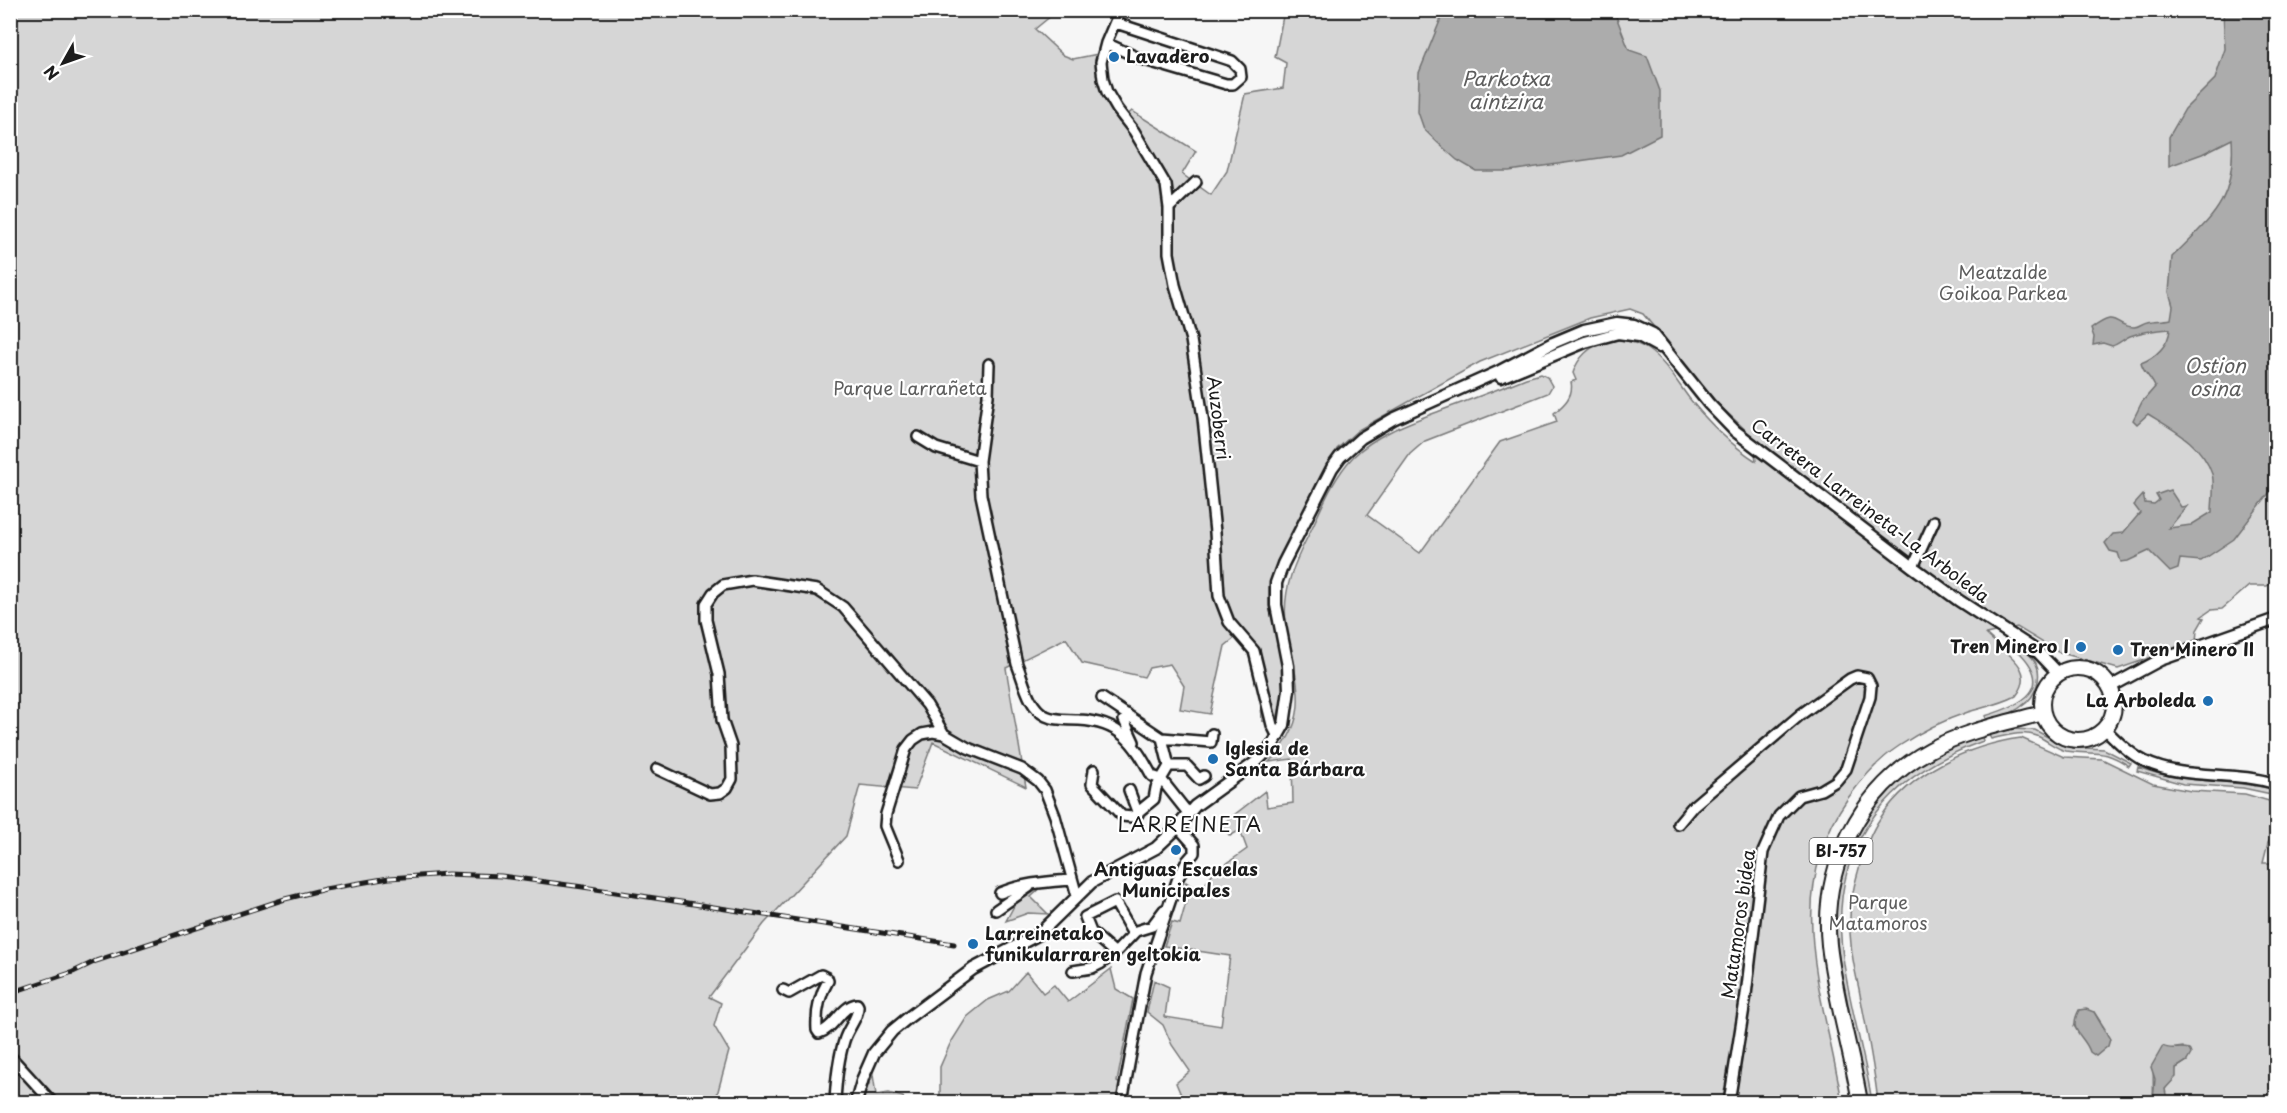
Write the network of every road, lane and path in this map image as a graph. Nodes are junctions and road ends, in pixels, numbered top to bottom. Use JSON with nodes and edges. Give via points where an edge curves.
{"nodes":[{"id":1,"x":1120,"y":10,"type":"edge"},
{"id":2,"x":1116,"y":23,"type":"junction"},
{"id":3,"x":1106,"y":43,"type":"junction"},
{"id":4,"x":1196,"y":182,"type":"dead end"},
{"id":5,"x":1169,"y":208,"type":"junction"},
{"id":6,"x":989,"y":364,"type":"dead end"},
{"id":7,"x":918,"y":437,"type":"dead end"},
{"id":8,"x":979,"y":460,"type":"junction"},
{"id":9,"x":1934,"y":521,"type":"dead end"},
{"id":10,"x":1913,"y":567,"type":"junction"},
{"id":11,"x":2277,"y":619,"type":"edge"},
{"id":12,"x":2058,"y":673,"type":"junction"},
{"id":13,"x":2110,"y":687,"type":"junction"},
{"id":14,"x":1102,"y":698,"type":"dead end"},
{"id":15,"x":2043,"y":713,"type":"junction"},
{"id":16,"x":1127,"y":714,"type":"junction"},
{"id":17,"x":2105,"y":729,"type":"junction"},
{"id":18,"x":944,"y":734,"type":"junction"},
{"id":19,"x":1212,"y":734,"type":"dead end"},
{"id":20,"x":1278,"y":737,"type":"junction"},
{"id":21,"x":1162,"y":738,"type":"junction"},
{"id":22,"x":1136,"y":746,"type":"junction"},
{"id":23,"x":1170,"y":766,"type":"junction"},
{"id":24,"x":657,"y":770,"type":"dead end"},
{"id":25,"x":1094,"y":770,"type":"dead end"},
{"id":26,"x":1204,"y":776,"type":"dead end"},
{"id":27,"x":1161,"y":779,"type":"junction"},
{"id":28,"x":2277,"y":784,"type":"edge"},
{"id":29,"x":1129,"y":790,"type":"dead end"},
{"id":30,"x":1188,"y":813,"type":"junction"},
{"id":31,"x":1138,"y":814,"type":"junction"},
{"id":32,"x":1678,"y":824,"type":"dead end"},
{"id":33,"x":1178,"y":826,"type":"junction"},
{"id":34,"x":900,"y":860,"type":"dead end"},
{"id":35,"x":1072,"y":880,"type":"junction"},
{"id":36,"x":1036,"y":883,"type":"junction"},
{"id":37,"x":1000,"y":893,"type":"dead end"},
{"id":38,"x":1077,"y":896,"type":"junction"},
{"id":39,"x":1168,"y":909,"type":"junction"},
{"id":40,"x":996,"y":910,"type":"dead end"},
{"id":41,"x":1133,"y":934,"type":"junction"},
{"id":42,"x":1115,"y":953,"type":"junction"},
{"id":43,"x":1073,"y":971,"type":"dead end"},
{"id":44,"x":783,"y":990,"type":"dead end"},
{"id":45,"x":10,"y":1056,"type":"edge"},
{"id":46,"x":52,"y":1102,"type":"edge"},
{"id":47,"x":835,"y":1102,"type":"edge"},
{"id":48,"x":856,"y":1102,"type":"edge"},
{"id":49,"x":1122,"y":1102,"type":"edge"},
{"id":50,"x":1729,"y":1102,"type":"edge"},
{"id":51,"x":1860,"y":1102,"type":"edge"}],
"edges":[{"from":1,"to":2,"type":"street","name":"Auzoberri"},
{"from":2,"to":3,"type":"street","name":"Auzoberri"},
{"from":2,"to":3,"type":"street","via":[[1232,61],[1240,69],[1241,77],[1226,84],[1141,59]]},
{"from":3,"to":5,"type":"street","name":"Auzoberri","via":[[1101,62],[1107,92],[1166,185]]},
{"from":4,"to":5,"type":"street"},
{"from":5,"to":20,"type":"street","name":"Auzoberri","via":[[1169,253],[1191,340],[1203,418],[1219,596],[1229,622],[1254,651]]},
{"from":6,"to":8,"type":"street"},
{"from":7,"to":8,"type":"street","via":[[947,452]]},
{"from":8,"to":22,"type":"street","via":[[983,514],[1017,664],[1030,699],[1046,716],[1101,723]]},
{"from":9,"to":10,"type":"street"},
{"from":10,"to":12,"type":"street","name":"Carretera Larreineta-La Arboleda","via":[[2038,652]]},
{"from":10,"to":20,"type":"street","name":"Carretera Larreineta-La Arboleda","via":[[1735,431],[1648,330],[1625,324],[1603,325],[1553,343],[1422,406],[1367,434],[1340,457],[1276,583],[1289,690]]},
{"from":11,"to":13,"type":"street","via":[[2160,660]]},
{"from":12,"to":13,"type":"main road","via":[[2081,668],[2102,677]]},
{"from":12,"to":15,"type":"main road","via":[[2044,691]]},
{"from":13,"to":17,"type":"main road","via":[[2114,708]]},
{"from":14,"to":16,"type":"street"},
{"from":15,"to":17,"type":"main road","via":[[2054,732],[2064,738],[2085,740]]},
{"from":15,"to":51,"type":"main road","number":"BI-757","via":[[1950,741],[1912,761],[1870,800],[1846,840],[1831,888],[1829,943]]},
{"from":16,"to":21,"type":"street"},
{"from":16,"to":22,"type":"street","via":[[1124,720]]},
{"from":17,"to":28,"type":"street","via":[[2126,749],[2163,768]]},
{"from":18,"to":24,"type":"street","via":[[927,705],[843,607],[817,590],[752,580],[723,585],[706,604],[705,620],[718,674],[722,720],[731,746],[732,779],[720,793],[710,794]]},
{"from":18,"to":34,"type":"street","via":[[922,734],[906,749],[885,825]]},
{"from":18,"to":35,"type":"street","via":[[1038,781],[1055,816]]},
{"from":19,"to":21,"type":"street","via":[[1211,742]]},
{"from":20,"to":30,"type":"street","via":[[1256,762]]},
{"from":21,"to":23,"type":"street"},
{"from":22,"to":27,"type":"street","via":[[1152,776]]},
{"from":23,"to":26,"type":"street","via":[[1187,766],[1198,779]]},
{"from":23,"to":27,"type":"street"},
{"from":25,"to":31,"type":"street","via":[[1092,784],[1097,795],[1122,816]]},
{"from":27,"to":30,"type":"street"},
{"from":27,"to":31,"type":"street","via":[[1154,799]]},
{"from":29,"to":31,"type":"street"},
{"from":30,"to":33,"type":"street"},
{"from":32,"to":50,"type":"street","name":"Matamoros bidea","via":[[1693,806],[1800,715],[1857,676],[1867,678],[1870,697],[1846,770],[1821,790],[1799,796],[1779,816],[1763,852]]},
{"from":33,"to":38,"type":"street","via":[[1148,854],[1092,882]]},
{"from":33,"to":39,"type":"street","via":[[1194,845],[1194,852],[1178,878]]},
{"from":35,"to":36,"type":"street"},
{"from":35,"to":38,"type":"street"},
{"from":36,"to":37,"type":"street"},
{"from":36,"to":40,"type":"street"},
{"from":38,"to":48,"type":"street","via":[[1039,934],[945,990],[892,1031],[874,1053]]},
{"from":39,"to":41,"type":"street","via":[[1152,926]]},
{"from":39,"to":49,"type":"street","via":[[1146,973]]},
{"from":41,"to":42,"type":"street"},
{"from":41,"to":42,"type":"street","via":[[1115,902],[1085,916],[1091,932]]},
{"from":42,"to":43,"type":"street","via":[[1092,968]]},
{"from":44,"to":47,"type":"street","via":[[789,993],[821,975],[827,978],[819,999],[819,1033],[849,1005],[858,1006],[844,1040]]},
{"from":45,"to":46,"type":"street"}]}
